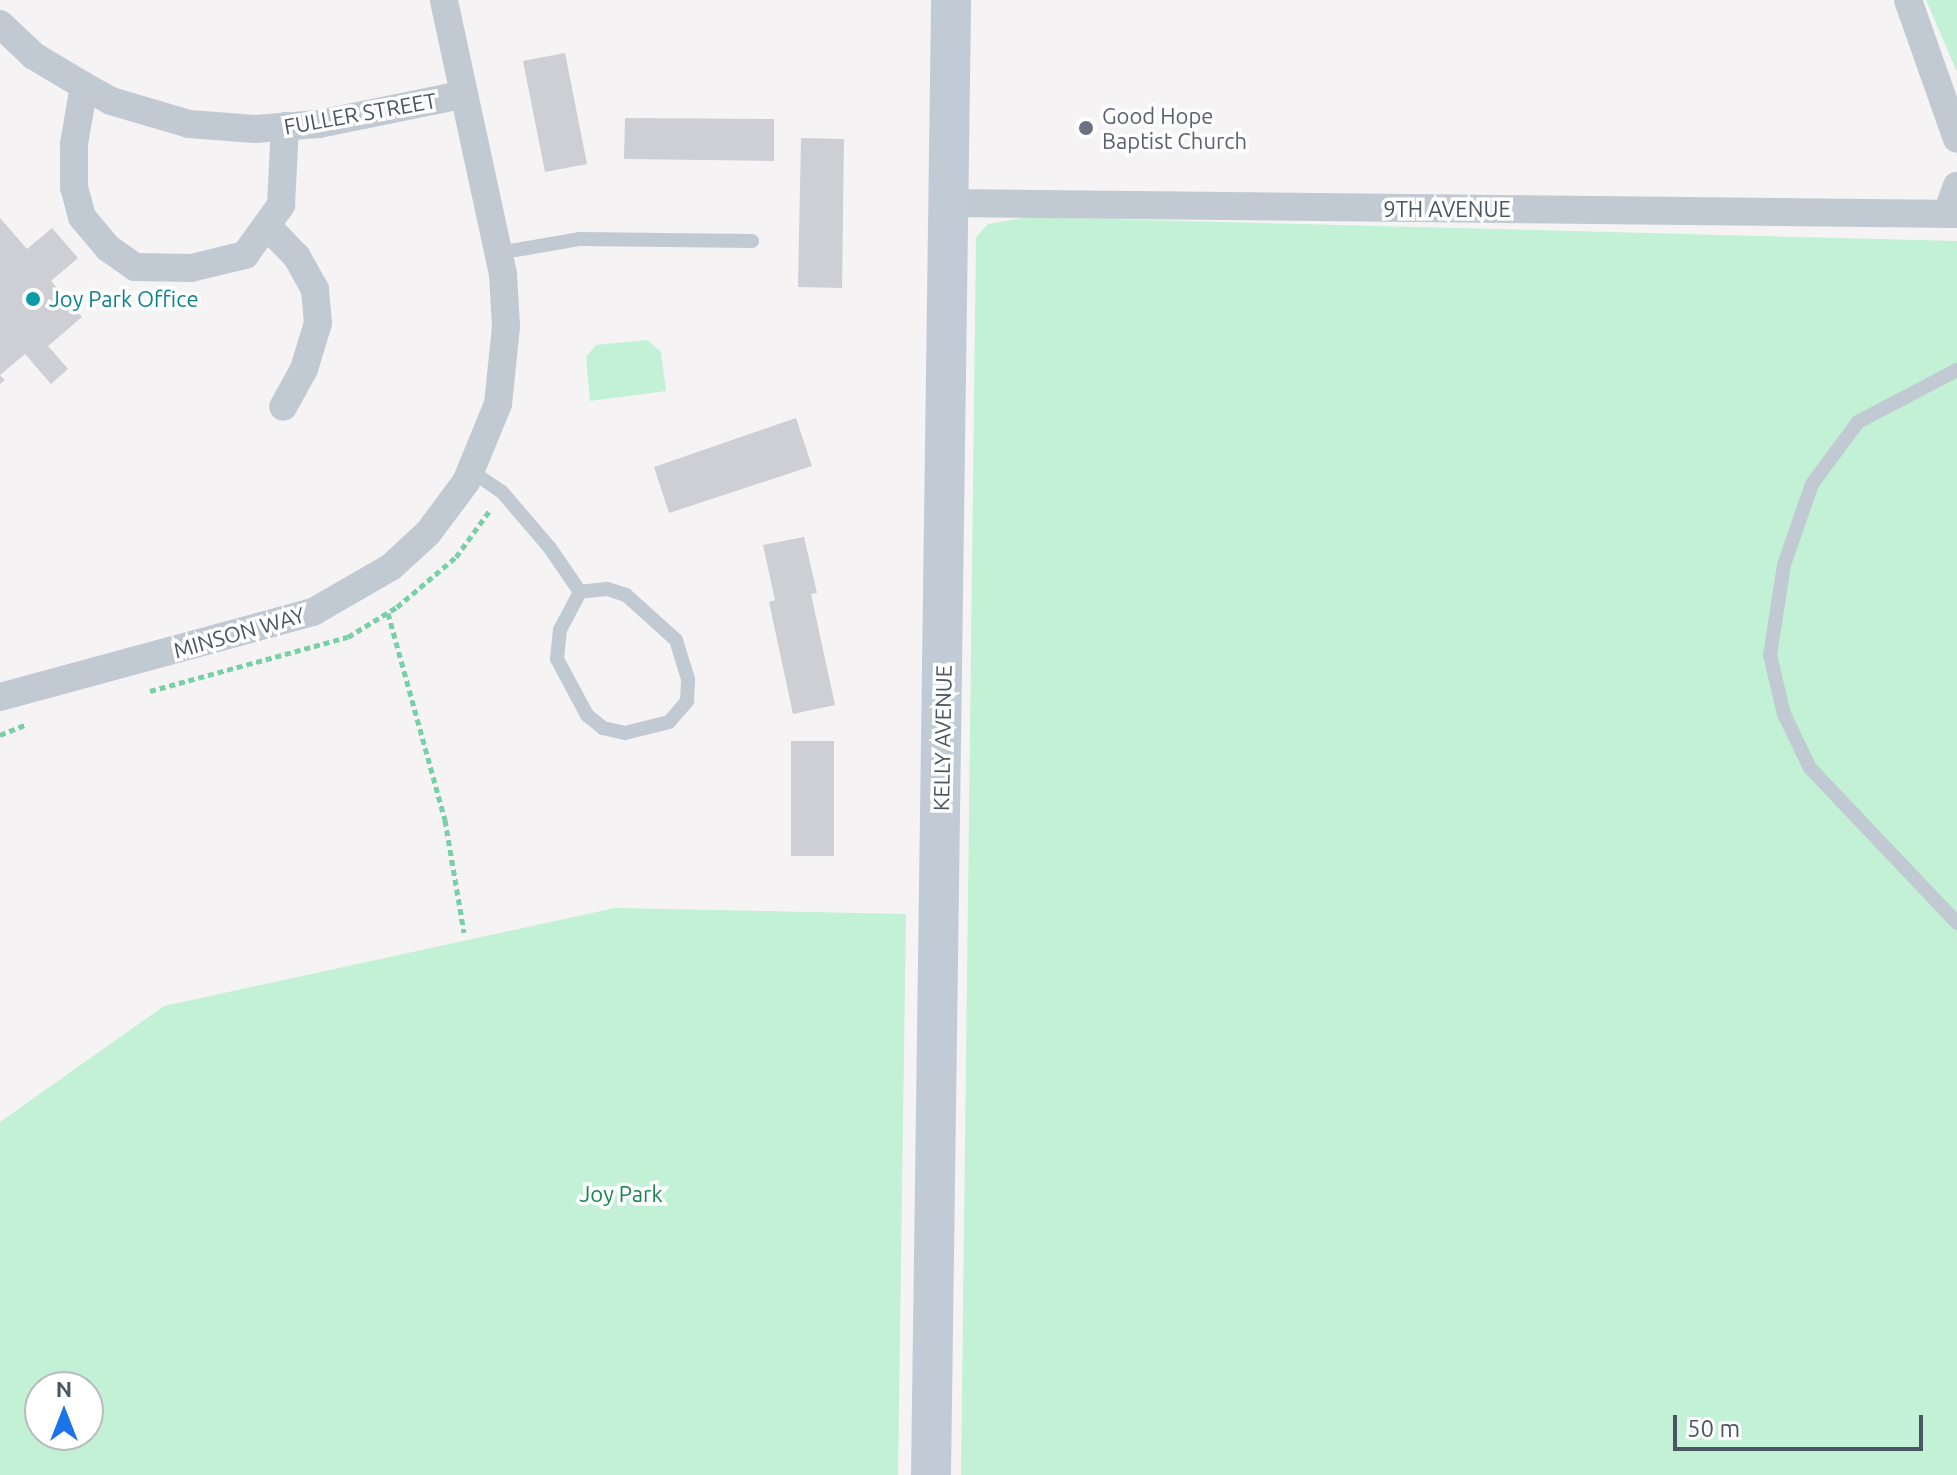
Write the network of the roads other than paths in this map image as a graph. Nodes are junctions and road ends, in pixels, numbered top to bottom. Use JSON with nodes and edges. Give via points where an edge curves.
{"nodes":[{"id":1,"x":444,"y":0,"type":"edge"},
{"id":2,"x":951,"y":0,"type":"edge"},
{"id":3,"x":1908,"y":0,"type":"edge"},
{"id":4,"x":0,"y":24,"type":"edge"},
{"id":5,"x":84,"y":86,"type":"junction"},
{"id":6,"x":461,"y":95,"type":"junction"},
{"id":7,"x":285,"y":126,"type":"junction"},
{"id":8,"x":1957,"y":139,"type":"edge"},
{"id":9,"x":1957,"y":186,"type":"edge"},
{"id":10,"x":948,"y":203,"type":"junction"},
{"id":11,"x":1952,"y":214,"type":"edge"},
{"id":12,"x":269,"y":228,"type":"junction"},
{"id":13,"x":752,"y":241,"type":"dead end"},
{"id":14,"x":499,"y":253,"type":"junction"},
{"id":15,"x":1957,"y":370,"type":"edge"},
{"id":16,"x":283,"y":407,"type":"dead end"},
{"id":17,"x":471,"y":471,"type":"junction"},
{"id":18,"x":580,"y":592,"type":"junction"},
{"id":19,"x":0,"y":697,"type":"edge"},
{"id":20,"x":1957,"y":923,"type":"edge"},
{"id":21,"x":931,"y":1475,"type":"edge"}],
"edges":[{"from":1,"to":6,"type":"street","name":"MINSON WAY"},
{"from":2,"to":10,"type":"main road","name":"KELLY AVENUE"},
{"from":3,"to":8,"type":"street"},
{"from":4,"to":5,"type":"street","name":"FULLER STREET","via":[[34,56]]},
{"from":5,"to":7,"type":"street","name":"FULLER STREET","via":[[111,101],[189,124]]},
{"from":5,"to":12,"type":"street","via":[[74,144],[74,187],[82,217],[108,248],[135,267],[191,268],[245,255]]},
{"from":6,"to":7,"type":"street","name":"FULLER STREET"},
{"from":6,"to":14,"type":"street","name":"MINSON WAY"},
{"from":7,"to":12,"type":"street","via":[[281,205]]},
{"from":9,"to":11,"type":"street"},
{"from":10,"to":11,"type":"street","name":"9TH AVENUE"},
{"from":10,"to":21,"type":"main road","name":"KELLY AVENUE"},
{"from":12,"to":16,"type":"street","via":[[297,257],[315,289],[318,323],[304,369]]},
{"from":13,"to":14,"type":"lane","via":[[579,239]]},
{"from":14,"to":17,"type":"street","name":"MINSON WAY","via":[[506,326],[503,378]]},
{"from":15,"to":20,"type":"lane","via":[[1858,422],[1812,484],[1784,565],[1770,655],[1784,714],[1810,768]]},
{"from":17,"to":18,"type":"lane","via":[[502,492]]},
{"from":17,"to":19,"type":"street","name":"MINSON WAY","via":[[449,508],[391,567],[313,612]]},
{"from":18,"to":18,"type":"lane","via":[[560,630],[557,659],[587,715],[603,728],[625,733],[669,722],[687,701],[688,679],[676,640],[626,595],[607,589]]}]}
